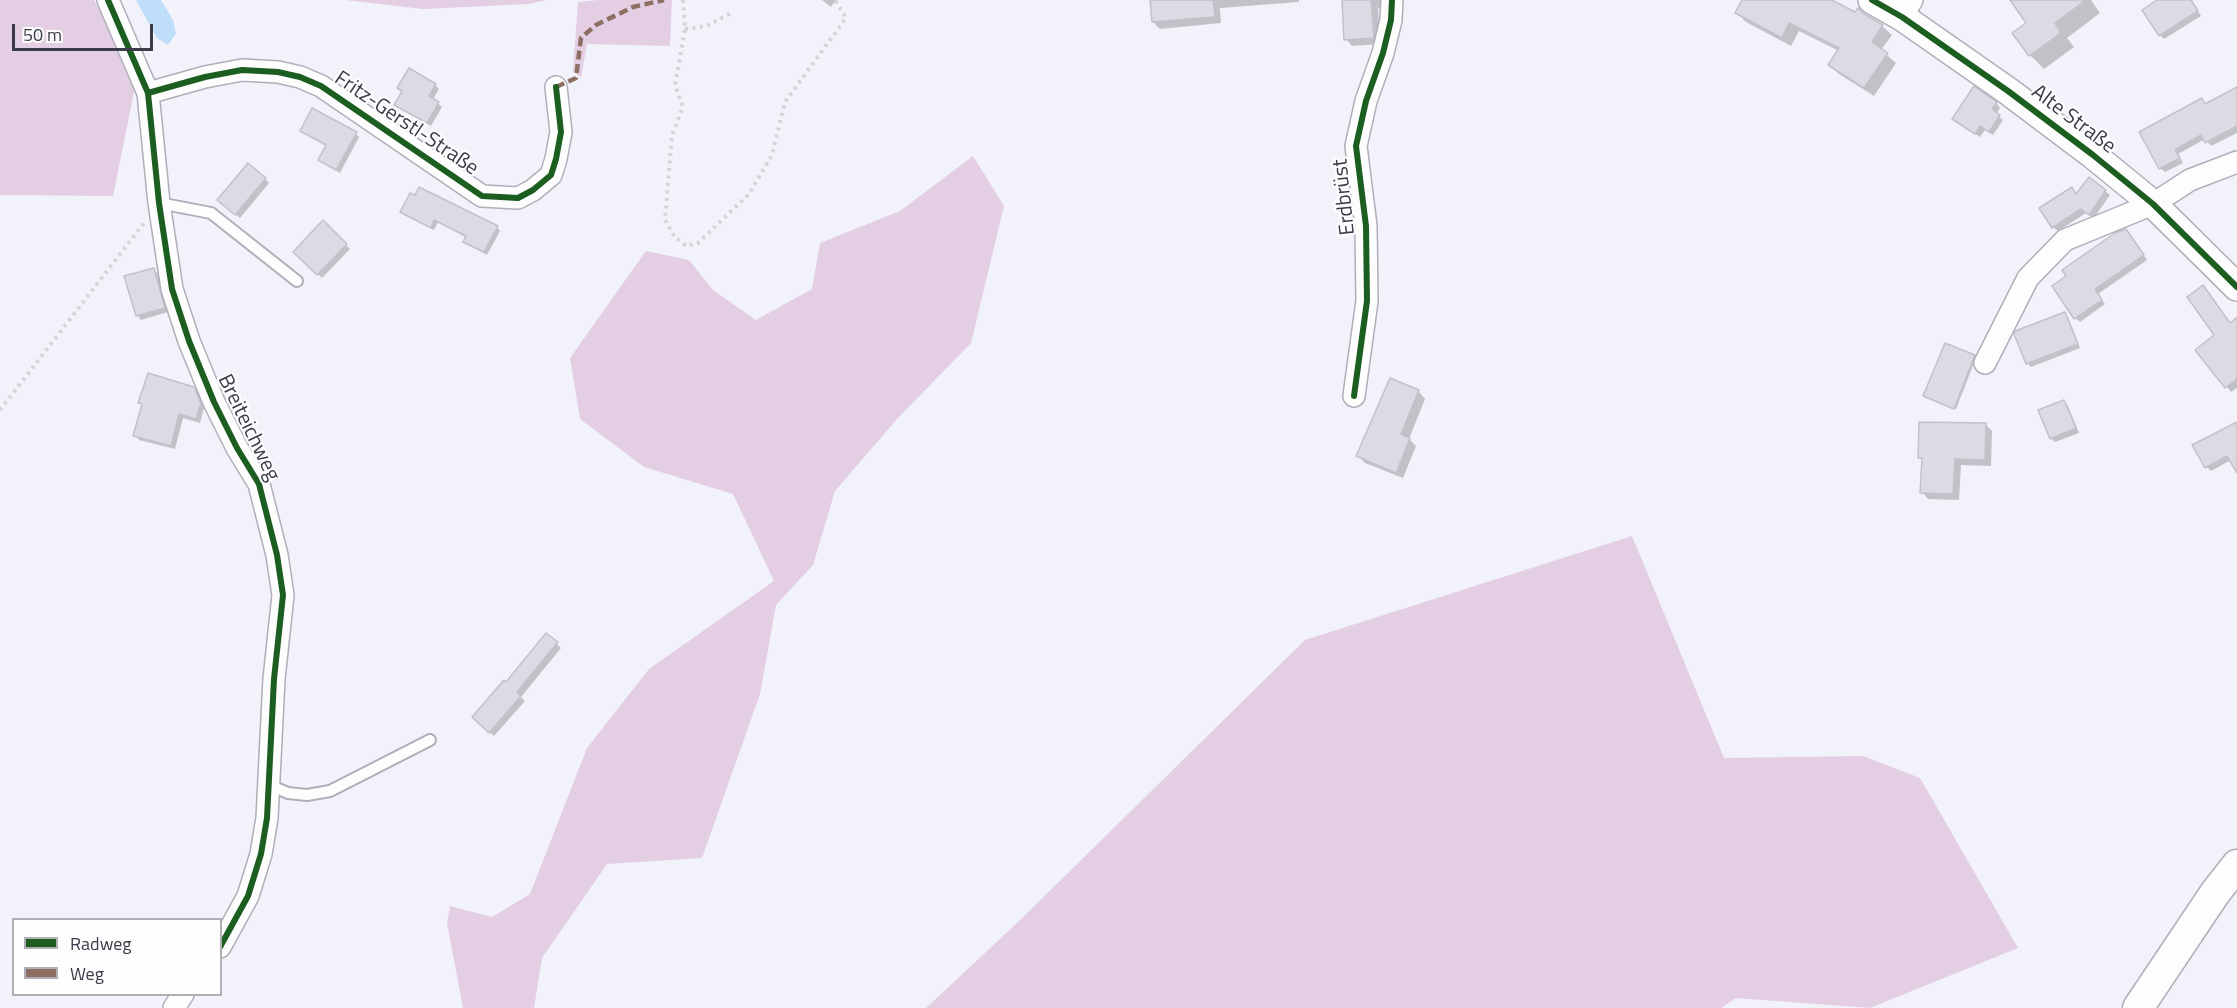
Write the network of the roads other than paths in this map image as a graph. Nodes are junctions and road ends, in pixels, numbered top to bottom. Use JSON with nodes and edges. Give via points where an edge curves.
{"nodes":[{"id":1,"x":108,"y":0,"type":"edge"},
{"id":2,"x":1392,"y":0,"type":"edge"},
{"id":3,"x":1872,"y":0,"type":"edge"},
{"id":4,"x":1907,"y":8,"type":"edge"},
{"id":5,"x":556,"y":87,"type":"dead end"},
{"id":6,"x":148,"y":93,"type":"junction"},
{"id":7,"x":2237,"y":162,"type":"edge"},
{"id":8,"x":159,"y":203,"type":"junction"},
{"id":9,"x":2153,"y":204,"type":"junction"},
{"id":10,"x":297,"y":281,"type":"dead end"},
{"id":11,"x":2237,"y":286,"type":"edge"},
{"id":12,"x":1985,"y":363,"type":"dead end"},
{"id":13,"x":1354,"y":396,"type":"dead end"},
{"id":14,"x":430,"y":740,"type":"dead end"},
{"id":15,"x":269,"y":785,"type":"junction"},
{"id":16,"x":2232,"y":876,"type":"edge"},
{"id":17,"x":222,"y":943,"type":"edge"},
{"id":18,"x":2138,"y":1008,"type":"edge"}],
"edges":[{"from":1,"to":6,"type":"street","name":"Breiteichweg"},
{"from":2,"to":13,"type":"street","name":"Erdbrüst","via":[[1391,20],[1356,146],[1366,226],[1367,301]]},
{"from":3,"to":4,"type":"street","name":"Alte Straße"},
{"from":4,"to":9,"type":"street","name":"Alte Straße"},
{"from":5,"to":6,"type":"street","name":"Fritz-Gerstl-Straße","via":[[561,132],[556,159],[550,175],[518,198],[482,196],[321,86],[300,77],[242,70]]},
{"from":6,"to":8,"type":"street","name":"Breiteichweg"},
{"from":7,"to":9,"type":"street","via":[[2190,180]]},
{"from":8,"to":10,"type":"lane","via":[[211,213]]},
{"from":8,"to":15,"type":"street","name":"Breiteichweg","via":[[172,288],[189,341],[214,402],[259,484],[277,555],[283,595]]},
{"from":9,"to":11,"type":"street","name":"Alte Straße"},
{"from":9,"to":12,"type":"street","via":[[2065,240],[2028,278]]},
{"from":14,"to":15,"type":"lane","via":[[330,791],[307,795]]},
{"from":15,"to":17,"type":"street","name":"Breiteichweg","via":[[261,854],[248,896]]},
{"from":16,"to":18,"type":"main road"}]}
